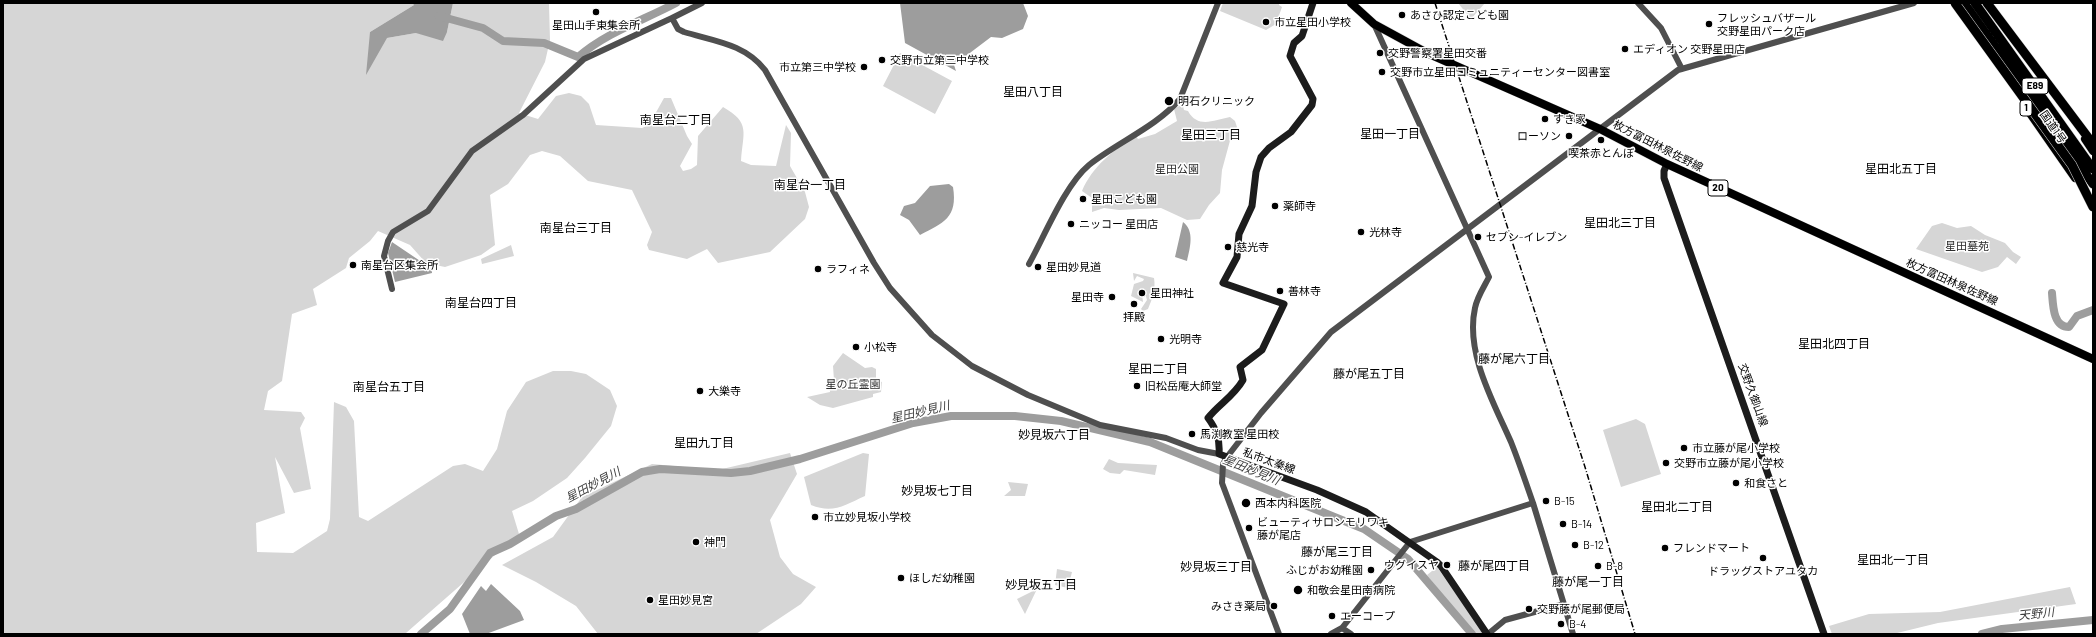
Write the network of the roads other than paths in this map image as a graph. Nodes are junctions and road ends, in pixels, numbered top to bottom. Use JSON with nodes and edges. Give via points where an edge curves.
{"nodes":[{"id":1,"x":702,"y":3,"type":"edge"},
{"id":2,"x":1218,"y":3,"type":"edge"},
{"id":3,"x":1313,"y":3,"type":"edge"},
{"id":4,"x":1351,"y":3,"type":"edge"},
{"id":5,"x":1638,"y":3,"type":"edge"},
{"id":6,"x":1914,"y":3,"type":"edge"},
{"id":7,"x":1956,"y":3,"type":"edge"},
{"id":8,"x":1975,"y":3,"type":"edge"},
{"id":9,"x":1982,"y":3,"type":"edge"},
{"id":10,"x":1987,"y":3,"type":"edge"},
{"id":11,"x":1963,"y":7,"type":"edge"},
{"id":12,"x":672,"y":18,"type":"junction"},
{"id":13,"x":1374,"y":24,"type":"junction"},
{"id":14,"x":1682,"y":69,"type":"junction"},
{"id":15,"x":1600,"y":129,"type":"junction"},
{"id":16,"x":2093,"y":144,"type":"edge"},
{"id":17,"x":2093,"y":151,"type":"edge"},
{"id":18,"x":1667,"y":164,"type":"junction"},
{"id":19,"x":2093,"y":169,"type":"edge"},
{"id":20,"x":2093,"y":184,"type":"edge"},
{"id":21,"x":2093,"y":203,"type":"edge"},
{"id":22,"x":2093,"y":207,"type":"edge"},
{"id":23,"x":1468,"y":229,"type":"junction"},
{"id":24,"x":1029,"y":264,"type":"dead end"},
{"id":25,"x":392,"y":288,"type":"dead end"},
{"id":26,"x":2093,"y":359,"type":"edge"},
{"id":27,"x":1219,"y":454,"type":"junction"},
{"id":28,"x":1227,"y":457,"type":"junction"},
{"id":29,"x":1533,"y":503,"type":"junction"},
{"id":30,"x":1410,"y":542,"type":"junction"},
{"id":31,"x":1564,"y":604,"type":"junction"},
{"id":32,"x":1342,"y":628,"type":"junction"},
{"id":33,"x":1280,"y":634,"type":"edge"},
{"id":34,"x":1331,"y":634,"type":"edge"},
{"id":35,"x":1351,"y":634,"type":"edge"},
{"id":36,"x":1487,"y":634,"type":"edge"},
{"id":37,"x":1573,"y":634,"type":"edge"},
{"id":38,"x":1824,"y":634,"type":"edge"}],
"edges":[{"from":1,"to":12,"type":"street"},
{"from":2,"to":24,"type":"street","via":[[1180,99],[1151,124],[1088,166],[1068,189]]},
{"from":3,"to":27,"type":"main road","via":[[1302,36],[1294,43],[1290,56],[1313,99],[1312,105],[1291,132],[1261,157],[1256,172],[1252,206],[1239,234],[1237,257],[1223,283],[1284,304],[1262,350],[1240,367],[1243,380],[1239,388],[1208,418],[1216,428],[1220,442]]},
{"from":4,"to":13,"type":"main road","name":"枚方富田林泉佐野線","number":"20"},
{"from":5,"to":14,"type":"street","via":[[1661,28]]},
{"from":6,"to":14,"type":"street"},
{"from":7,"to":11,"type":"main road","name":"国道1号","number":"1"},
{"from":7,"to":22,"type":"highway","bridge":true,"via":[[2072,165]]},
{"from":8,"to":19,"type":"highway","number":"E89"},
{"from":9,"to":17,"type":"main road","name":"国道1号"},
{"from":10,"to":16,"type":"highway"},
{"from":11,"to":20,"type":"highway","number":"E89"},
{"from":11,"to":21,"type":"main road","name":"国道1号","number":"1","bridge":true,"via":[[2038,125]]},
{"from":12,"to":25,"type":"street","via":[[584,59],[523,115],[472,151],[428,210],[393,232],[384,256]]},
{"from":12,"to":27,"type":"street","via":[[684,32],[735,47],[756,59],[765,70],[874,263],[890,288],[932,335],[972,366],[1008,386],[1081,418],[1100,425],[1166,438],[1198,450]]},
{"from":13,"to":15,"type":"main road","name":"枚方富田林泉佐野線","number":"20","via":[[1465,71]]},
{"from":13,"to":23,"type":"street"},
{"from":14,"to":15,"type":"street"},
{"from":15,"to":18,"type":"main road","name":"枚方富田林泉佐野線","number":"20"},
{"from":15,"to":23,"type":"street"},
{"from":18,"to":26,"type":"main road","name":"枚方富田林泉佐野線","number":"20"},
{"from":18,"to":38,"type":"main road","name":"交野久御山線","via":[[1664,178]]},
{"from":23,"to":28,"type":"street","via":[[1331,332],[1261,413]]},
{"from":23,"to":29,"type":"street","via":[[1489,278],[1475,306],[1477,356],[1484,381]]},
{"from":27,"to":28,"type":"main road","name":"私市太秦線"},
{"from":28,"to":30,"type":"main road","name":"私市太秦線","via":[[1317,490],[1366,512]]},
{"from":28,"to":33,"type":"street","via":[[1222,472],[1222,483]]},
{"from":29,"to":30,"type":"street"},
{"from":29,"to":31,"type":"street"},
{"from":30,"to":32,"type":"street"},
{"from":30,"to":36,"type":"main road","name":"私市太秦線","via":[[1441,566]]},
{"from":31,"to":36,"type":"street","via":[[1505,620]]},
{"from":31,"to":37,"type":"street"},
{"from":32,"to":34,"type":"street"},
{"from":32,"to":35,"type":"street"}]}
